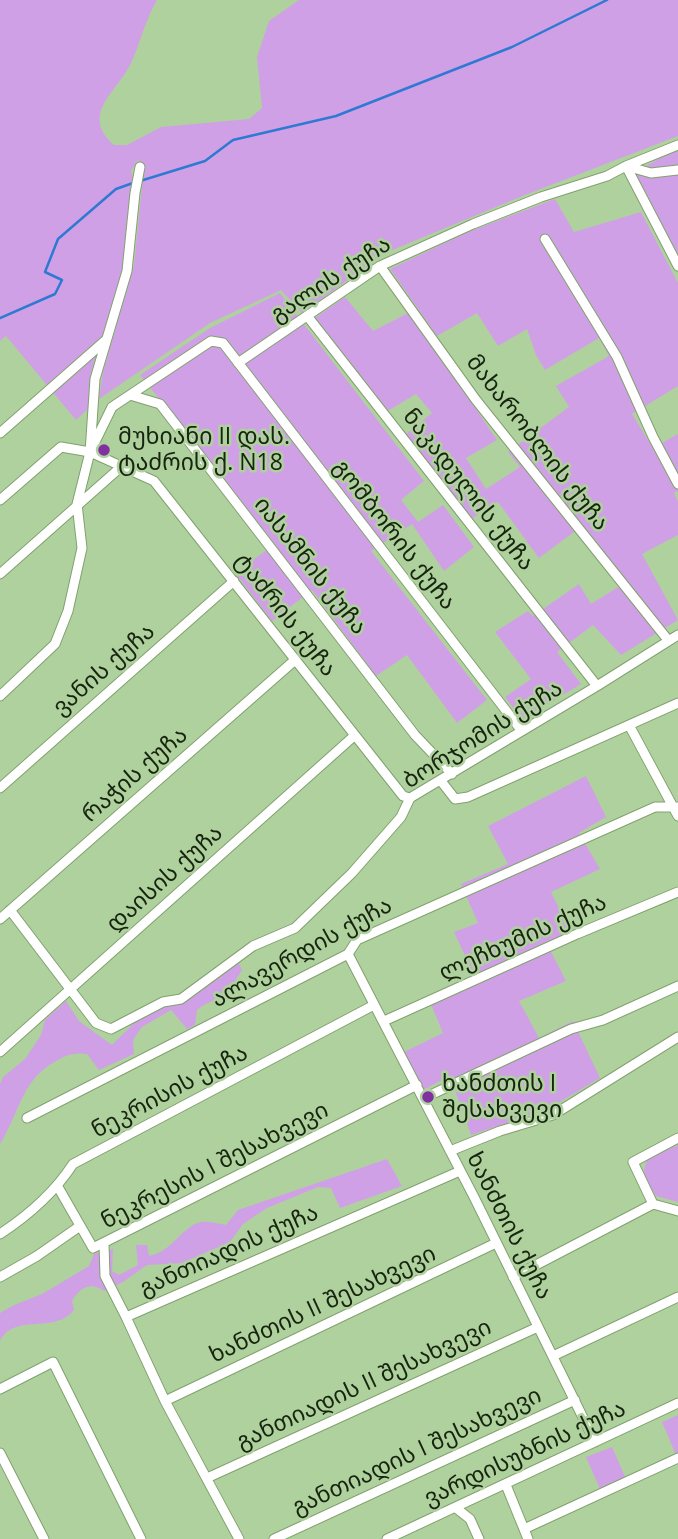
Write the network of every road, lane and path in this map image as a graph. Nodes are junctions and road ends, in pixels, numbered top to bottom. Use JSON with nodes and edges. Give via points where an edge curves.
{"nodes":[{"id":1,"x":678,"y":145,"type":"edge"},
{"id":2,"x":626,"y":166,"type":"junction"},
{"id":3,"x":140,"y":167,"type":"dead end"},
{"id":4,"x":678,"y":170,"type":"edge"},
{"id":5,"x":545,"y":239,"type":"dead end"},
{"id":6,"x":380,"y":266,"type":"junction"},
{"id":7,"x":678,"y":266,"type":"edge"},
{"id":8,"x":308,"y":317,"type":"junction"},
{"id":9,"x":106,"y":340,"type":"junction"},
{"id":10,"x":237,"y":363,"type":"junction"},
{"id":11,"x":130,"y":395,"type":"junction"},
{"id":12,"x":0,"y":433,"type":"edge"},
{"id":13,"x":90,"y":452,"type":"junction"},
{"id":14,"x":122,"y":466,"type":"junction"},
{"id":15,"x":678,"y":484,"type":"edge"},
{"id":16,"x":0,"y":500,"type":"edge"},
{"id":17,"x":77,"y":504,"type":"junction"},
{"id":18,"x":0,"y":574,"type":"edge"},
{"id":19,"x":234,"y":581,"type":"junction"},
{"id":20,"x":678,"y":635,"type":"edge"},
{"id":21,"x":668,"y":640,"type":"junction"},
{"id":22,"x":295,"y":660,"type":"junction"},
{"id":23,"x":597,"y":686,"type":"junction"},
{"id":24,"x":0,"y":695,"type":"edge"},
{"id":25,"x":678,"y":703,"type":"edge"},
{"id":26,"x":629,"y":725,"type":"junction"},
{"id":27,"x":521,"y":730,"type":"junction"},
{"id":28,"x":355,"y":736,"type":"junction"},
{"id":29,"x":452,"y":774,"type":"junction"},
{"id":30,"x":441,"y":781,"type":"junction"},
{"id":31,"x":0,"y":788,"type":"edge"},
{"id":32,"x":410,"y":798,"type":"junction"},
{"id":33,"x":677,"y":811,"type":"edge"},
{"id":34,"x":678,"y":892,"type":"edge"},
{"id":35,"x":10,"y":910,"type":"junction"},
{"id":36,"x":0,"y":919,"type":"edge"},
{"id":37,"x":348,"y":954,"type":"junction"},
{"id":38,"x":678,"y":986,"type":"edge"},
{"id":39,"x":69,"y":990,"type":"junction"},
{"id":40,"x":374,"y":1005,"type":"junction"},
{"id":41,"x":384,"y":1021,"type":"junction"},
{"id":42,"x":678,"y":1037,"type":"edge"},
{"id":43,"x":0,"y":1052,"type":"edge"},
{"id":44,"x":417,"y":1085,"type":"junction"},
{"id":45,"x":424,"y":1098,"type":"junction"},
{"id":46,"x":27,"y":1118,"type":"dead end"},
{"id":47,"x":678,"y":1138,"type":"edge"},
{"id":48,"x":450,"y":1151,"type":"junction"},
{"id":49,"x":460,"y":1171,"type":"junction"},
{"id":50,"x":58,"y":1187,"type":"junction"},
{"id":51,"x":653,"y":1204,"type":"junction"},
{"id":52,"x":678,"y":1210,"type":"edge"},
{"id":53,"x":80,"y":1226,"type":"junction"},
{"id":54,"x":0,"y":1234,"type":"edge"},
{"id":55,"x":104,"y":1244,"type":"junction"},
{"id":56,"x":496,"y":1244,"type":"junction"},
{"id":57,"x":0,"y":1277,"type":"edge"},
{"id":58,"x":513,"y":1277,"type":"junction"},
{"id":59,"x":678,"y":1297,"type":"edge"},
{"id":60,"x":126,"y":1317,"type":"junction"},
{"id":61,"x":538,"y":1326,"type":"junction"},
{"id":62,"x":553,"y":1356,"type":"junction"},
{"id":63,"x":0,"y":1390,"type":"edge"},
{"id":64,"x":575,"y":1400,"type":"junction"},
{"id":65,"x":165,"y":1401,"type":"junction"},
{"id":66,"x":678,"y":1403,"type":"edge"},
{"id":67,"x":595,"y":1442,"type":"junction"},
{"id":68,"x":0,"y":1453,"type":"edge"},
{"id":69,"x":678,"y":1458,"type":"edge"},
{"id":70,"x":207,"y":1478,"type":"junction"},
{"id":71,"x":506,"y":1485,"type":"junction"},
{"id":72,"x":457,"y":1508,"type":"junction"},
{"id":73,"x":524,"y":1529,"type":"junction"},
{"id":74,"x":44,"y":1539,"type":"edge"},
{"id":75,"x":141,"y":1539,"type":"edge"},
{"id":76,"x":239,"y":1539,"type":"edge"},
{"id":77,"x":274,"y":1539,"type":"edge"},
{"id":78,"x":388,"y":1539,"type":"edge"},
{"id":79,"x":479,"y":1539,"type":"edge"},
{"id":80,"x":528,"y":1539,"type":"edge"}],
"edges":[{"from":1,"to":2,"type":"street","name":"გალის ქუჩა"},
{"from":2,"to":4,"type":"street","via":[[651,173]]},
{"from":2,"to":6,"type":"street","name":"გალის ქუჩა","via":[[473,224]]},
{"from":2,"to":7,"type":"street"},
{"from":3,"to":9,"type":"street","via":[[127,271]]},
{"from":5,"to":15,"type":"street","via":[[617,357]]},
{"from":6,"to":8,"type":"street","name":"გალის ქუჩა"},
{"from":6,"to":21,"type":"street","name":"მახარობლის ქუჩა","via":[[476,400]]},
{"from":8,"to":10,"type":"street","name":"გალის ქუჩა"},
{"from":8,"to":23,"type":"street","name":"ნაკადულის ქუჩა"},
{"from":9,"to":12,"type":"street"},
{"from":9,"to":13,"type":"street","via":[[95,379]]},
{"from":10,"to":11,"type":"street","via":[[223,343],[211,341]]},
{"from":10,"to":27,"type":"street","name":"გომბორის ქუჩა"},
{"from":11,"to":13,"type":"street","via":[[112,407]]},
{"from":11,"to":29,"type":"street","name":"იასამნის ქუჩა","via":[[160,404],[415,735]]},
{"from":13,"to":14,"type":"street","name":"ტაძრის ქუჩა"},
{"from":13,"to":16,"type":"street","via":[[61,447]]},
{"from":13,"to":17,"type":"street"},
{"from":14,"to":17,"type":"street"},
{"from":14,"to":19,"type":"street","name":"ტაძრის ქუჩა","via":[[154,481]]},
{"from":17,"to":18,"type":"street"},
{"from":17,"to":24,"type":"street","via":[[82,548],[68,611],[55,644]]},
{"from":19,"to":22,"type":"street","name":"ტაძრის ქუჩა"},
{"from":19,"to":31,"type":"street","name":"ვანის ქუჩა"},
{"from":20,"to":21,"type":"street","name":"ბორჯომის ქუჩა"},
{"from":21,"to":23,"type":"street","name":"ბორჯომის ქუჩა"},
{"from":22,"to":28,"type":"street","name":"ტაძრის ქუჩა"},
{"from":22,"to":35,"type":"street","name":"რაჭის ქუჩა"},
{"from":23,"to":27,"type":"street","name":"ბორჯომის ქუჩა"},
{"from":25,"to":26,"type":"street"},
{"from":26,"to":30,"type":"street","via":[[468,797],[456,799]]},
{"from":26,"to":33,"type":"street"},
{"from":27,"to":29,"type":"street","name":"ბორჯომის ქუჩა"},
{"from":28,"to":32,"type":"street","name":"ტაძრის ქუჩა","via":[[403,796]]},
{"from":28,"to":39,"type":"street","name":"დაისის ქუჩა"},
{"from":29,"to":30,"type":"street","name":"ბორჯომის ქუჩა"},
{"from":30,"to":32,"type":"street","name":"ბორჯომის ქუჩა"},
{"from":32,"to":39,"type":"street","name":"ბორჯომის ქუჩა","via":[[401,817],[352,873],[295,928],[253,946],[181,999],[163,1002],[111,1029],[96,1023]]},
{"from":33,"to":37,"type":"street","name":"ალავერდის ქუჩა","via":[[654,807],[357,940]]},
{"from":34,"to":41,"type":"street","name":"ლეჩხუმის ქუჩა"},
{"from":35,"to":36,"type":"street","name":"რაჭის ქუჩა"},
{"from":35,"to":39,"type":"street","name":"ბორჯომის ქუჩა"},
{"from":37,"to":40,"type":"street","name":"ხანძთის ქუჩა"},
{"from":37,"to":46,"type":"street","name":"ალავერდის ქუჩა"},
{"from":38,"to":45,"type":"street","via":[[603,1020],[571,1029]]},
{"from":39,"to":43,"type":"street","name":"დაისის ქუჩა"},
{"from":40,"to":41,"type":"street","name":"ხანძთის ქუჩა"},
{"from":40,"to":50,"type":"street","name":"ნეკრისის ქუჩა","via":[[73,1164]]},
{"from":41,"to":44,"type":"street","name":"ხანძთის ქუჩა"},
{"from":42,"to":48,"type":"street","via":[[553,1115]]},
{"from":44,"to":45,"type":"street","name":"ხანძთის ქუჩა"},
{"from":44,"to":55,"type":"street","name":"ნეკრესის I შესახვევი"},
{"from":45,"to":48,"type":"street","name":"ხანძთის ქუჩა"},
{"from":47,"to":51,"type":"street","via":[[633,1162]]},
{"from":48,"to":49,"type":"street","name":"ხანძთის ქუჩა"},
{"from":49,"to":56,"type":"street","name":"ხანძთის ქუჩა"},
{"from":49,"to":60,"type":"street","name":"განთიადის ქუჩა"},
{"from":50,"to":53,"type":"street","name":"ნეკრესის I შესახვევი"},
{"from":50,"to":54,"type":"street","name":"ნეკრისის ქუჩა"},
{"from":51,"to":52,"type":"street"},
{"from":51,"to":58,"type":"street"},
{"from":53,"to":55,"type":"street","name":"ნეკრესის I შესახვევი","via":[[93,1248]]},
{"from":53,"to":57,"type":"street"},
{"from":55,"to":60,"type":"street","via":[[105,1276]]},
{"from":56,"to":58,"type":"street","name":"ხანძთის ქუჩა"},
{"from":56,"to":65,"type":"street","name":"ხანძთის II შესახვევი"},
{"from":58,"to":61,"type":"street","name":"ხანძთის ქუჩა"},
{"from":59,"to":62,"type":"street"},
{"from":60,"to":65,"type":"street","name":"განთიადის ქუჩა"},
{"from":61,"to":62,"type":"street","name":"ხანძთის ქუჩა"},
{"from":61,"to":70,"type":"street","name":"განთიადის II შესახვევი"},
{"from":62,"to":64,"type":"street","name":"ხანძთის ქუჩა"},
{"from":63,"to":75,"type":"street","via":[[53,1362]]},
{"from":64,"to":67,"type":"street","name":"ხანძთის ქუჩა"},
{"from":64,"to":77,"type":"street","name":"განთიადის I შესახვევი"},
{"from":65,"to":70,"type":"street","name":"განთიადის ქუჩა"},
{"from":66,"to":67,"type":"street","name":"ვარდისუბნის ქუჩა"},
{"from":67,"to":71,"type":"street","name":"ვარდისუბნის ქუჩა"},
{"from":68,"to":74,"type":"street"},
{"from":69,"to":73,"type":"street"},
{"from":70,"to":76,"type":"street","name":"განთიადის ქუჩა"},
{"from":71,"to":72,"type":"street","name":"ვარდისუბნის ქუჩა"},
{"from":71,"to":73,"type":"street"},
{"from":72,"to":78,"type":"street","name":"ვარდისუბნის ქუჩა"},
{"from":72,"to":79,"type":"street","via":[[470,1519]]},
{"from":73,"to":80,"type":"street"}]}
